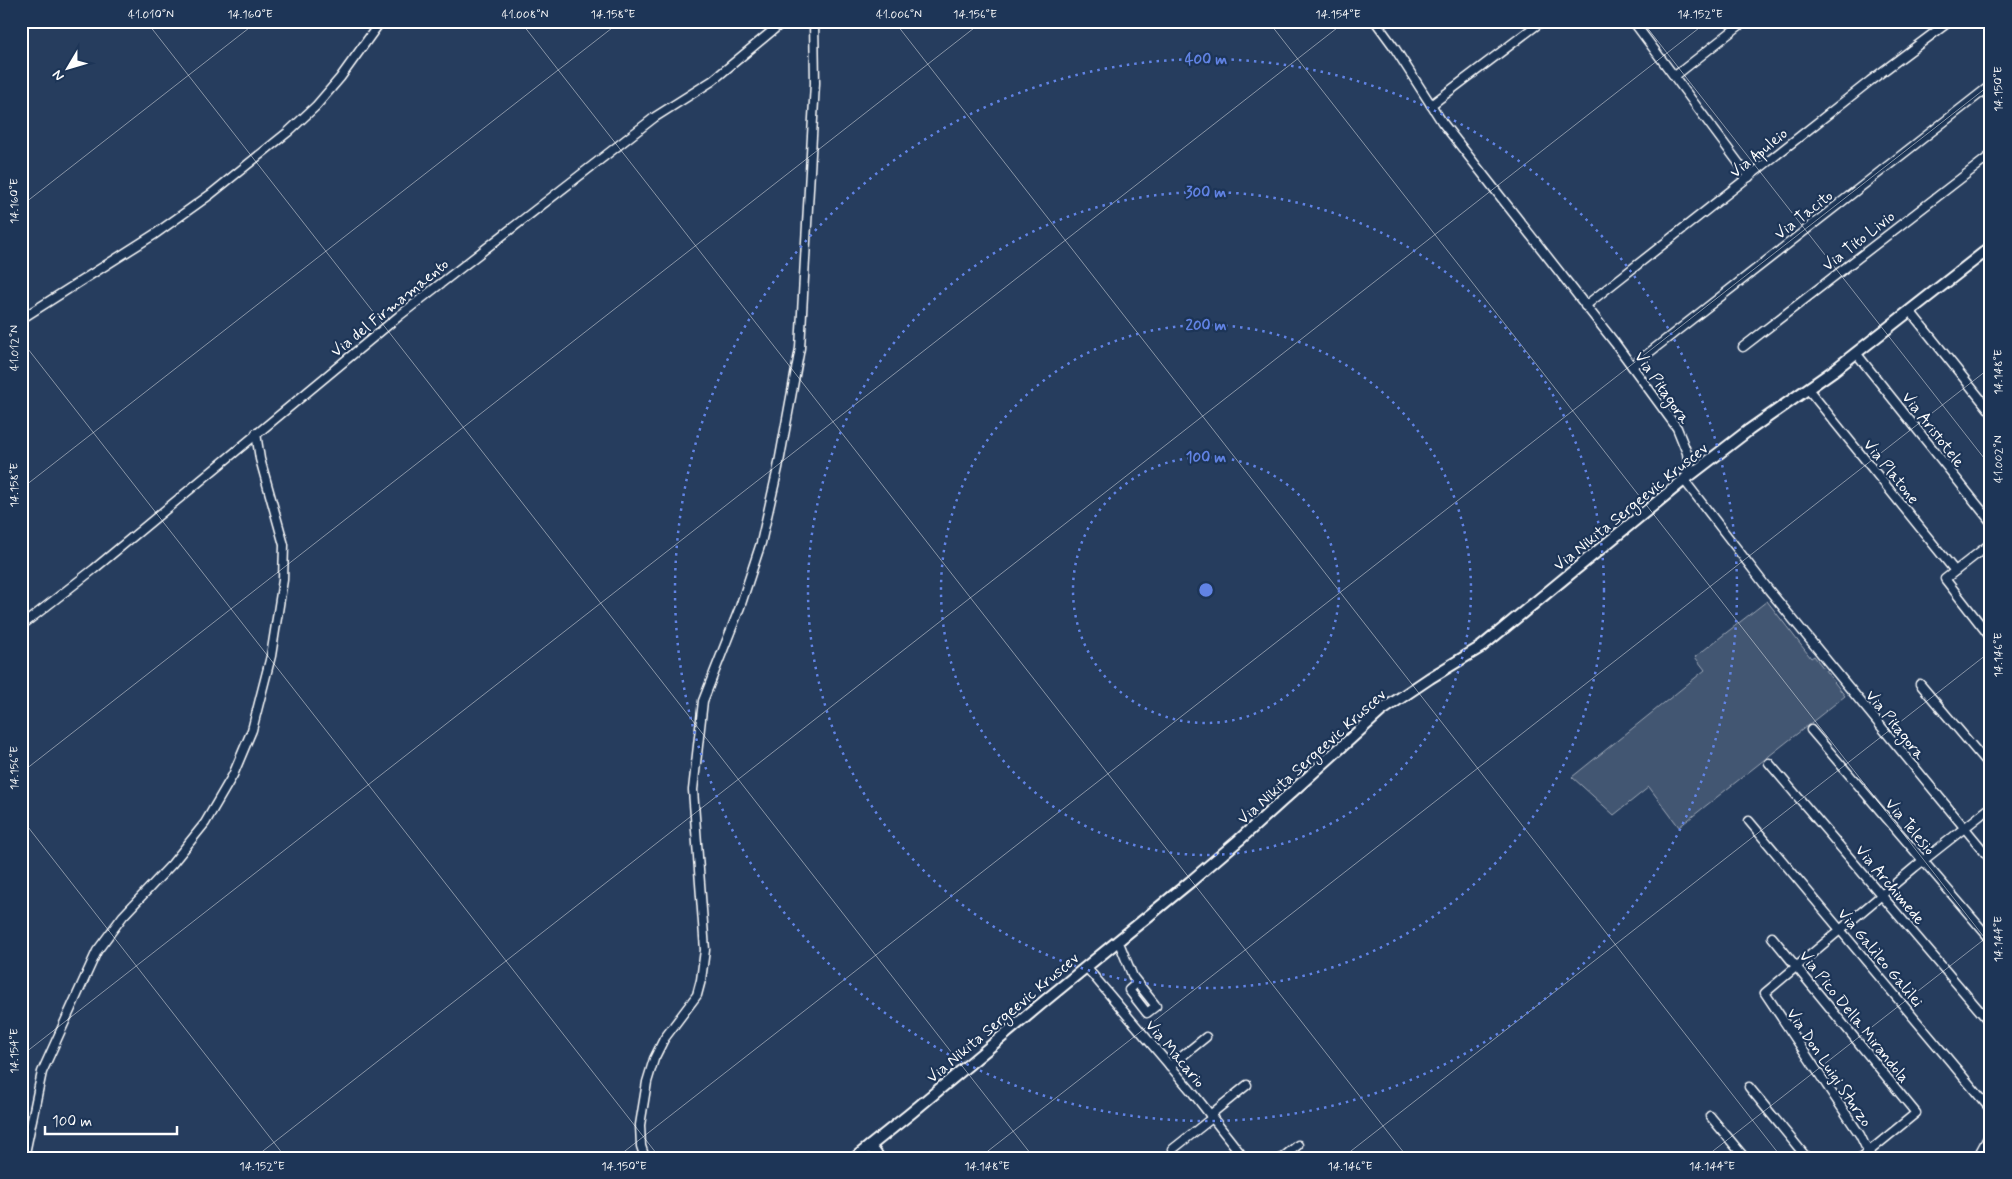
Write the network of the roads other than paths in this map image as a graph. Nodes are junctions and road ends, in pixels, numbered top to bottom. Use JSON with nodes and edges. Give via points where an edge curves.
{"nodes":[{"id":1,"x":23,"y":21,"type":"edge"},
{"id":2,"x":381,"y":21,"type":"edge"},
{"id":3,"x":784,"y":21,"type":"edge"},
{"id":4,"x":814,"y":21,"type":"edge"},
{"id":5,"x":1375,"y":21,"type":"edge"},
{"id":6,"x":1542,"y":21,"type":"edge"},
{"id":7,"x":1633,"y":21,"type":"edge"},
{"id":8,"x":1746,"y":21,"type":"edge"},
{"id":9,"x":1950,"y":21,"type":"edge"},
{"id":10,"x":21,"y":26,"type":"edge"},
{"id":11,"x":1675,"y":76,"type":"junction"},
{"id":12,"x":1991,"y":85,"type":"edge"},
{"id":13,"x":1431,"y":105,"type":"junction"},
{"id":14,"x":1991,"y":155,"type":"edge"},
{"id":15,"x":1749,"y":177,"type":"junction"},
{"id":16,"x":1991,"y":247,"type":"edge"},
{"id":17,"x":1585,"y":306,"type":"junction"},
{"id":18,"x":1910,"y":311,"type":"junction"},
{"id":19,"x":21,"y":319,"type":"edge"},
{"id":20,"x":1743,"y":347,"type":"dead end"},
{"id":21,"x":1856,"y":353,"type":"junction"},
{"id":22,"x":1632,"y":366,"type":"junction"},
{"id":23,"x":1808,"y":389,"type":"junction"},
{"id":24,"x":1991,"y":412,"type":"edge"},
{"id":25,"x":256,"y":433,"type":"junction"},
{"id":26,"x":1684,"y":480,"type":"junction"},
{"id":27,"x":1991,"y":522,"type":"edge"},
{"id":28,"x":1991,"y":543,"type":"edge"},
{"id":29,"x":1955,"y":571,"type":"junction"},
{"id":30,"x":21,"y":626,"type":"edge"},
{"id":31,"x":1991,"y":638,"type":"edge"},
{"id":32,"x":1920,"y":684,"type":"dead end"},
{"id":33,"x":1811,"y":730,"type":"dead end"},
{"id":34,"x":1770,"y":763,"type":"dead end"},
{"id":35,"x":1991,"y":768,"type":"edge"},
{"id":36,"x":1991,"y":807,"type":"edge"},
{"id":37,"x":1749,"y":821,"type":"dead end"},
{"id":38,"x":1964,"y":829,"type":"junction"},
{"id":39,"x":1991,"y":860,"type":"edge"},
{"id":40,"x":1923,"y":861,"type":"junction"},
{"id":41,"x":1882,"y":894,"type":"junction"},
{"id":42,"x":1840,"y":929,"type":"junction"},
{"id":43,"x":1772,"y":937,"type":"dead end"},
{"id":44,"x":1118,"y":940,"type":"junction"},
{"id":45,"x":1991,"y":940,"type":"edge"},
{"id":46,"x":1796,"y":966,"type":"junction"},
{"id":47,"x":1086,"y":967,"type":"junction"},
{"id":48,"x":1137,"y":983,"type":"junction"},
{"id":49,"x":1143,"y":1009,"type":"junction"},
{"id":50,"x":1130,"y":1020,"type":"junction"},
{"id":51,"x":1991,"y":1024,"type":"edge"},
{"id":52,"x":1206,"y":1038,"type":"dead end"},
{"id":53,"x":1170,"y":1066,"type":"junction"},
{"id":54,"x":1247,"y":1085,"type":"dead end"},
{"id":55,"x":1749,"y":1087,"type":"dead end"},
{"id":56,"x":1991,"y":1110,"type":"edge"},
{"id":57,"x":1211,"y":1116,"type":"junction"},
{"id":58,"x":1710,"y":1116,"type":"dead end"},
{"id":59,"x":1991,"y":1132,"type":"edge"},
{"id":60,"x":1298,"y":1145,"type":"dead end"},
{"id":61,"x":870,"y":1146,"type":"junction"},
{"id":62,"x":1173,"y":1149,"type":"dead end"},
{"id":63,"x":1991,"y":1150,"type":"edge"},
{"id":64,"x":1867,"y":1156,"type":"edge"},
{"id":65,"x":24,"y":1158,"type":"edge"},
{"id":66,"x":645,"y":1158,"type":"edge"},
{"id":67,"x":855,"y":1158,"type":"edge"},
{"id":68,"x":879,"y":1158,"type":"edge"},
{"id":69,"x":1244,"y":1158,"type":"edge"},
{"id":70,"x":1282,"y":1158,"type":"edge"},
{"id":71,"x":1745,"y":1158,"type":"edge"},
{"id":72,"x":1807,"y":1158,"type":"edge"},
{"id":73,"x":1977,"y":1158,"type":"edge"},
{"id":74,"x":1981,"y":1158,"type":"edge"}],
"edges":[{"from":1,"to":10,"type":"street"},
{"from":2,"to":19,"type":"street","via":[[340,78],[288,132],[155,234]]},
{"from":3,"to":25,"type":"street","name":"Via del Firmamaento","via":[[712,81],[655,118],[454,273]]},
{"from":4,"to":66,"type":"street","via":[[815,83],[800,348],[761,544],[703,701],[693,790],[705,950],[697,995],[664,1039],[647,1082],[640,1126]]},
{"from":5,"to":13,"type":"street","name":"Via Pitagora"},
{"from":6,"to":13,"type":"street"},
{"from":7,"to":11,"type":"street"},
{"from":8,"to":11,"type":"street"},
{"from":9,"to":15,"type":"street","name":"Via Apuleio"},
{"from":11,"to":15,"type":"street"},
{"from":12,"to":22,"type":"street","name":"Via Tacito"},
{"from":13,"to":17,"type":"street","name":"Via Pitagora"},
{"from":14,"to":20,"type":"street","name":"Via Tito Livio"},
{"from":15,"to":17,"type":"street","name":"Via Apuleio"},
{"from":16,"to":18,"type":"main road","name":"Via Nikita Sergeevic Kruscev"},
{"from":17,"to":22,"type":"street","name":"Via Pitagora"},
{"from":18,"to":21,"type":"main road","name":"Via Nikita Sergeevic Kruscev"},
{"from":18,"to":24,"type":"street"},
{"from":21,"to":23,"type":"main road","name":"Via Nikita Sergeevic Kruscev"},
{"from":21,"to":27,"type":"street","name":"Via Aristotele"},
{"from":22,"to":26,"type":"street","name":"Via Pitagora","via":[[1677,428],[1687,453],[1689,470]]},
{"from":23,"to":26,"type":"main road","name":"Via Nikita Sergeevic Kruscev"},
{"from":23,"to":29,"type":"street","name":"Via Platone"},
{"from":25,"to":30,"type":"street","name":"Via del Firmamaento"},
{"from":25,"to":65,"type":"street","via":[[284,545],[283,580],[271,656],[252,730],[233,775],[205,823],[123,916],[97,951],[42,1072]]},
{"from":26,"to":38,"type":"street","name":"Via Pitagora","via":[[1768,590]]},
{"from":26,"to":44,"type":"main road","name":"Via Nikita Sergeevic Kruscev","via":[[1489,641],[1381,711],[1239,840]]},
{"from":28,"to":29,"type":"street"},
{"from":29,"to":31,"type":"street","via":[[1945,580]]},
{"from":32,"to":35,"type":"street"},
{"from":33,"to":40,"type":"street","name":"Via Telesio"},
{"from":34,"to":41,"type":"street","name":"Via Archimede"},
{"from":36,"to":38,"type":"street"},
{"from":37,"to":42,"type":"street","name":"Via Galileo Galilei"},
{"from":38,"to":39,"type":"street","name":"Via Pitagora"},
{"from":38,"to":40,"type":"street"},
{"from":40,"to":41,"type":"street"},
{"from":40,"to":45,"type":"street","name":"Via Telesio"},
{"from":41,"to":42,"type":"street"},
{"from":41,"to":51,"type":"street","name":"Via Archimede"},
{"from":42,"to":46,"type":"street"},
{"from":42,"to":56,"type":"street","name":"Via Galileo Galilei"},
{"from":43,"to":46,"type":"street","name":"Via Pico Della Mirandola"},
{"from":44,"to":47,"type":"main road","name":"Via Nikita Sergeevic Kruscev"},
{"from":44,"to":48,"type":"street"},
{"from":46,"to":64,"type":"street","name":"Via Don Luigi Sturzo","via":[[1764,993],[1860,1135]]},
{"from":46,"to":64,"type":"street","name":"Via Pico Della Mirandola","via":[[1916,1112]]},
{"from":47,"to":50,"type":"street","name":"Via Macario"},
{"from":47,"to":61,"type":"main road","name":"Via Nikita Sergeevic Kruscev"},
{"from":48,"to":49,"type":"street","via":[[1128,990]]},
{"from":48,"to":49,"type":"street","via":[[1156,1006],[1147,1013]]},
{"from":49,"to":50,"type":"street"},
{"from":50,"to":53,"type":"street","name":"Via Macario"},
{"from":52,"to":53,"type":"street"},
{"from":53,"to":57,"type":"street","name":"Via Macario"},
{"from":54,"to":57,"type":"street"},
{"from":55,"to":72,"type":"street"},
{"from":57,"to":62,"type":"street"},
{"from":57,"to":69,"type":"street","name":"Via Macario"},
{"from":58,"to":71,"type":"street"},
{"from":59,"to":73,"type":"street"},
{"from":60,"to":70,"type":"street"},
{"from":61,"to":67,"type":"main road","name":"Via Nikita Sergeevic Kruscev"},
{"from":61,"to":68,"type":"main road"},
{"from":63,"to":74,"type":"street"}]}
